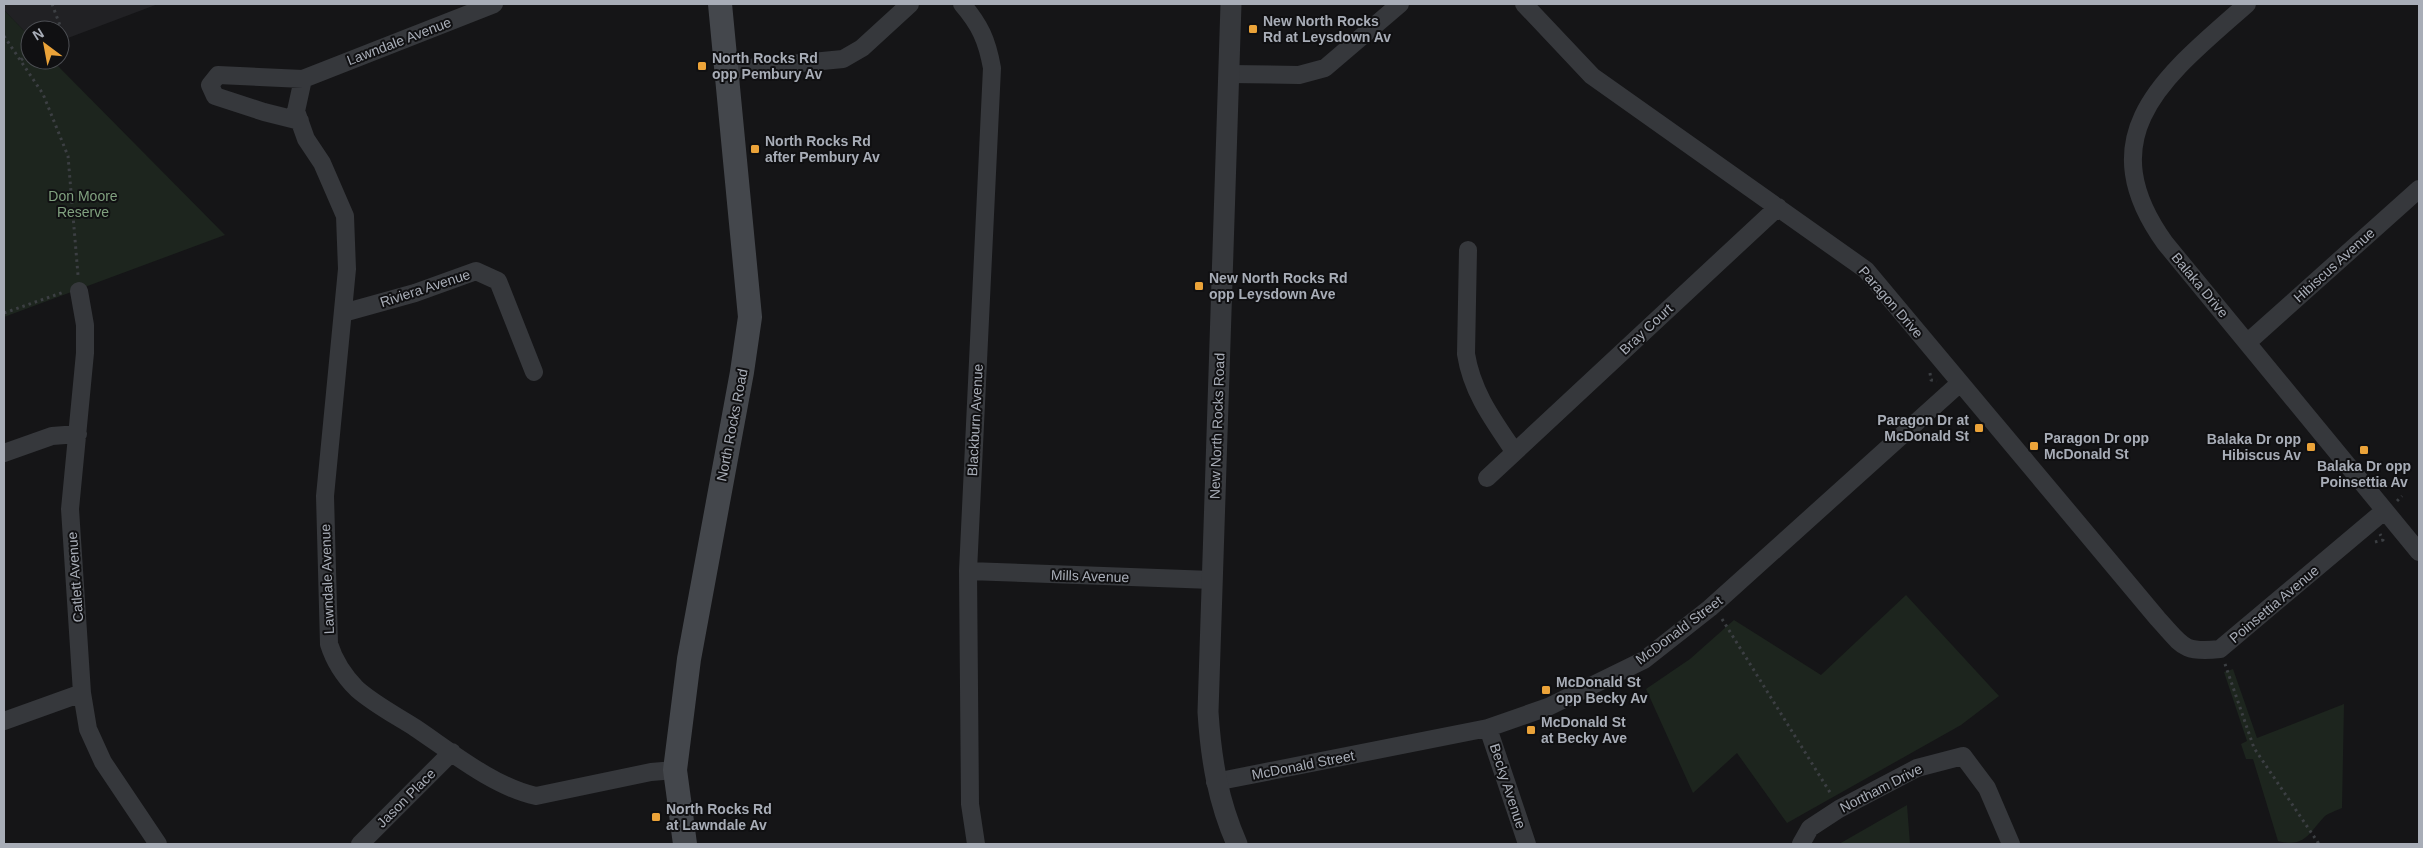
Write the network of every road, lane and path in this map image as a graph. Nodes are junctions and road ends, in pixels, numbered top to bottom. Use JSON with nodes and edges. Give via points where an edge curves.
{"nodes":[{"id":1,"x":52,"y":4,"type":"edge"},
{"id":2,"x":494,"y":4,"type":"edge"},
{"id":3,"x":720,"y":4,"type":"edge"},
{"id":4,"x":910,"y":4,"type":"edge"},
{"id":5,"x":962,"y":4,"type":"edge"},
{"id":6,"x":1231,"y":4,"type":"edge"},
{"id":7,"x":1400,"y":4,"type":"edge"},
{"id":8,"x":1524,"y":4,"type":"edge"},
{"id":9,"x":2247,"y":4,"type":"edge"},
{"id":10,"x":58,"y":20,"type":"edge"},
{"id":11,"x":4,"y":36,"type":"edge"},
{"id":12,"x":20,"y":60,"type":"edge"},
{"id":13,"x":27,"y":70,"type":"edge"},
{"id":14,"x":727,"y":70,"type":"junction"},
{"id":15,"x":1229,"y":74,"type":"junction"},
{"id":16,"x":303,"y":78,"type":"junction"},
{"id":17,"x":300,"y":121,"type":"junction"},
{"id":18,"x":2419,"y":189,"type":"edge"},
{"id":19,"x":1778,"y":207,"type":"junction"},
{"id":20,"x":1468,"y":250,"type":"dead end"},
{"id":21,"x":80,"y":291,"type":"junction"},
{"id":22,"x":4,"y":312,"type":"edge"},
{"id":23,"x":343,"y":313,"type":"junction"},
{"id":24,"x":2248,"y":342,"type":"junction"},
{"id":25,"x":534,"y":372,"type":"dead end"},
{"id":26,"x":1960,"y":383,"type":"junction"},
{"id":27,"x":78,"y":434,"type":"junction"},
{"id":28,"x":1514,"y":451,"type":"junction"},
{"id":29,"x":4,"y":453,"type":"edge"},
{"id":30,"x":1487,"y":478,"type":"dead end"},
{"id":31,"x":2384,"y":511,"type":"junction"},
{"id":32,"x":2419,"y":552,"type":"edge"},
{"id":33,"x":968,"y":571,"type":"junction"},
{"id":34,"x":1212,"y":580,"type":"junction"},
{"id":35,"x":1710,"y":608,"type":"junction"},
{"id":36,"x":2158,"y":619,"type":"joint"},
{"id":37,"x":2220,"y":649,"type":"junction"},
{"id":38,"x":82,"y":693,"type":"junction"},
{"id":39,"x":4,"y":721,"type":"edge"},
{"id":40,"x":1488,"y":728,"type":"junction"},
{"id":41,"x":452,"y":752,"type":"junction"},
{"id":42,"x":675,"y":770,"type":"junction"},
{"id":43,"x":1215,"y":782,"type":"junction"},
{"id":44,"x":1839,"y":809,"type":"junction"},
{"id":45,"x":158,"y":844,"type":"edge"},
{"id":46,"x":360,"y":844,"type":"edge"},
{"id":47,"x":684,"y":844,"type":"edge"},
{"id":48,"x":976,"y":844,"type":"edge"},
{"id":49,"x":1237,"y":844,"type":"edge"},
{"id":50,"x":1527,"y":844,"type":"edge"},
{"id":51,"x":1801,"y":844,"type":"edge"},
{"id":52,"x":2011,"y":844,"type":"edge"},
{"id":53,"x":2319,"y":844,"type":"edge"}],
"edges":[{"from":1,"to":10,"type":"path"},
{"from":2,"to":16,"type":"street","name":"Lawndale Avenue"},
{"from":3,"to":14,"type":"main road","name":"North Rocks Road"},
{"from":4,"to":14,"type":"street","via":[[862,48],[843,59]]},
{"from":5,"to":33,"type":"street","name":"Blackburn Avenue","via":[[988,42],[992,68]]},
{"from":6,"to":15,"type":"street","name":"New North Rocks Road"},
{"from":7,"to":15,"type":"street","via":[[1325,68],[1299,75]]},
{"from":8,"to":19,"type":"street","name":"Paragon Drive","via":[[1592,76]]},
{"from":9,"to":24,"type":"street","name":"Balaka Drive","via":[[2166,78],[2143,116],[2132,157],[2137,192],[2152,225]]},
{"from":11,"to":12,"type":"path"},
{"from":13,"to":21,"type":"path","via":[[44,94],[68,156]]},
{"from":14,"to":42,"type":"main road","name":"North Rocks Road","via":[[750,317],[688,659]]},
{"from":15,"to":34,"type":"street","name":"New North Rocks Road"},
{"from":16,"to":17,"type":"street","name":"Lawndale Avenue","via":[[296,111]]},
{"from":16,"to":17,"type":"street","name":"Lawndale Avenue","via":[[218,75],[210,85],[215,96]]},
{"from":17,"to":23,"type":"street","name":"Lawndale Avenue","via":[[345,216],[347,269]]},
{"from":18,"to":24,"type":"street","name":"Hibiscus Avenue"},
{"from":19,"to":26,"type":"street","name":"Paragon Drive","via":[[1866,270]]},
{"from":19,"to":28,"type":"street","name":"Bray Court"},
{"from":20,"to":28,"type":"street","via":[[1468,368],[1483,405]]},
{"from":21,"to":22,"type":"path","via":[[57,293]]},
{"from":21,"to":27,"type":"street","name":"Catlett Avenue","via":[[86,339]]},
{"from":23,"to":25,"type":"street","name":"Riviera Avenue","via":[[476,272],[498,281]]},
{"from":23,"to":41,"type":"street","name":"Lawndale Avenue","via":[[325,496],[330,644],[336,661],[358,689]]},
{"from":24,"to":31,"type":"street","name":"Balaka Drive"},
{"from":26,"to":35,"type":"street","name":"McDonald Street"},
{"from":26,"to":36,"type":"street","name":"Paragon Drive"},
{"from":27,"to":29,"type":"street","via":[[52,436]]},
{"from":27,"to":38,"type":"street","name":"Catlett Avenue","via":[[70,509]]},
{"from":28,"to":30,"type":"street","name":"Bray Court"},
{"from":31,"to":32,"type":"street","name":"Balaka Drive"},
{"from":31,"to":37,"type":"street","name":"Poinsettia Avenue"},
{"from":33,"to":34,"type":"street","name":"Mills Avenue"},
{"from":33,"to":48,"type":"street","name":"Blackburn Avenue","via":[[970,804]]},
{"from":34,"to":43,"type":"street","name":"New North Rocks Road","via":[[1208,712]]},
{"from":35,"to":40,"type":"street","name":"McDonald Street","via":[[1644,660],[1548,707]]},
{"from":35,"to":44,"type":"path","via":[[1722,620]]},
{"from":36,"to":37,"type":"street","name":"Poinsettia Avenue","via":[[2183,646],[2196,651]]},
{"from":37,"to":53,"type":"path","via":[[2254,748]]},
{"from":38,"to":39,"type":"street"},
{"from":38,"to":45,"type":"street","name":"Catlett Avenue","via":[[88,730],[103,762]]},
{"from":40,"to":43,"type":"street","name":"McDonald Street"},
{"from":40,"to":50,"type":"street","name":"Becky Avenue"},
{"from":41,"to":42,"type":"street","name":"Lawndale Avenue","via":[[500,781],[536,796]]},
{"from":41,"to":46,"type":"street","name":"Jason Place"},
{"from":42,"to":47,"type":"main road","name":"North Rocks Road"},
{"from":43,"to":49,"type":"street","name":"New North Rocks Road"},
{"from":44,"to":51,"type":"street","name":"Northam Drive","via":[[1810,828]]},
{"from":44,"to":52,"type":"street","name":"Northam Drive","via":[[1917,768],[1963,756],[1987,788]]}]}
